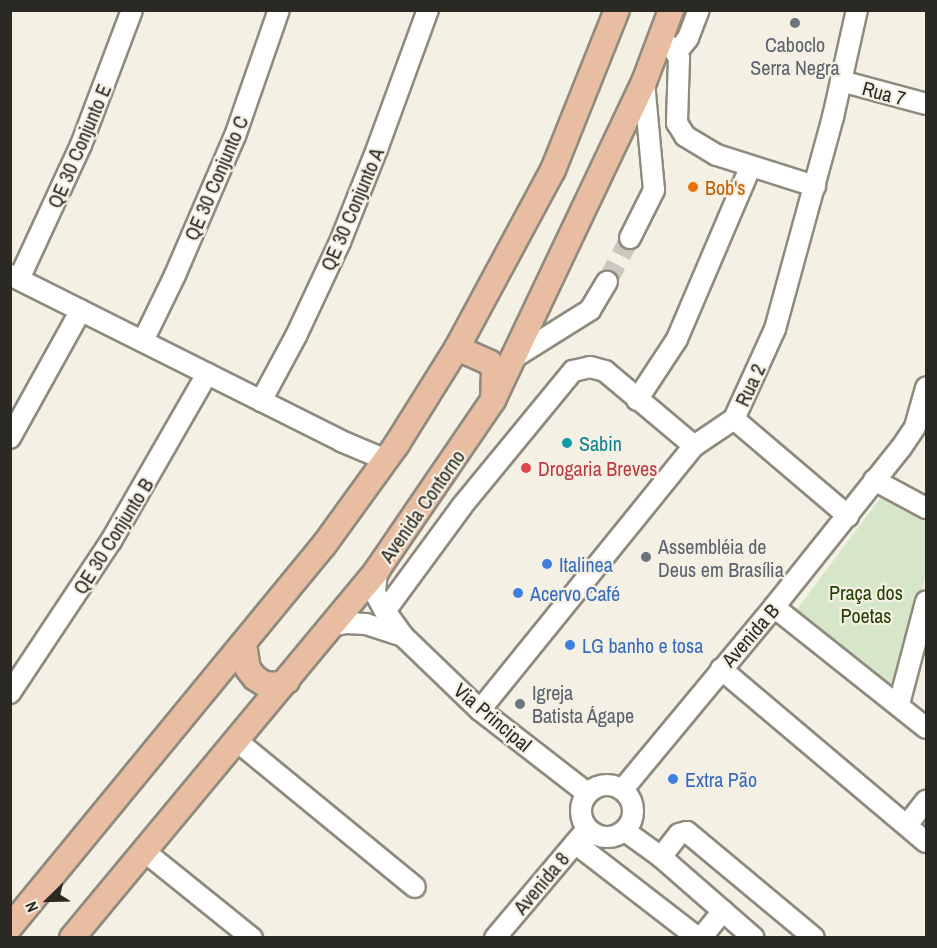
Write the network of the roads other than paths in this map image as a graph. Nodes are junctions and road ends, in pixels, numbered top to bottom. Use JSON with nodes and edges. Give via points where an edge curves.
{"nodes":[{"id":1,"x":132,"y":10,"type":"edge"},
{"id":2,"x":279,"y":10,"type":"edge"},
{"id":3,"x":428,"y":10,"type":"edge"},
{"id":4,"x":617,"y":10,"type":"edge"},
{"id":5,"x":671,"y":10,"type":"edge"},
{"id":6,"x":699,"y":10,"type":"edge"},
{"id":7,"x":858,"y":10,"type":"edge"},
{"id":8,"x":668,"y":47,"type":"junction"},
{"id":9,"x":841,"y":81,"type":"junction"},
{"id":10,"x":644,"y":82,"type":"junction"},
{"id":11,"x":927,"y":104,"type":"edge"},
{"id":12,"x":750,"y":168,"type":"junction"},
{"id":13,"x":814,"y":186,"type":"junction"},
{"id":14,"x":630,"y":238,"type":"tunnel mouth"},
{"id":15,"x":15,"y":277,"type":"edge"},
{"id":16,"x":607,"y":282,"type":"tunnel mouth"},
{"id":17,"x":81,"y":310,"type":"junction"},
{"id":18,"x":143,"y":341,"type":"junction"},
{"id":19,"x":457,"y":348,"type":"junction"},
{"id":20,"x":515,"y":357,"type":"junction"},
{"id":21,"x":207,"y":374,"type":"junction"},
{"id":22,"x":927,"y":388,"type":"edge"},
{"id":23,"x":493,"y":400,"type":"junction"},
{"id":24,"x":638,"y":400,"type":"junction"},
{"id":25,"x":261,"y":401,"type":"junction"},
{"id":26,"x":734,"y":418,"type":"junction"},
{"id":27,"x":10,"y":438,"type":"edge"},
{"id":28,"x":694,"y":446,"type":"junction"},
{"id":29,"x":386,"y":460,"type":"junction"},
{"id":30,"x":874,"y":480,"type":"junction"},
{"id":31,"x":927,"y":508,"type":"edge"},
{"id":32,"x":848,"y":516,"type":"junction"},
{"id":33,"x":378,"y":570,"type":"junction"},
{"id":34,"x":927,"y":602,"type":"edge"},
{"id":35,"x":774,"y":607,"type":"junction"},
{"id":36,"x":385,"y":611,"type":"junction"},
{"id":37,"x":332,"y":626,"type":"junction"},
{"id":38,"x":403,"y":636,"type":"junction"},
{"id":39,"x":244,"y":644,"type":"junction"},
{"id":40,"x":721,"y":669,"type":"junction"},
{"id":41,"x":287,"y":681,"type":"junction"},
{"id":42,"x":10,"y":693,"type":"edge"},
{"id":43,"x":899,"y":704,"type":"junction"},
{"id":44,"x":480,"y":710,"type":"junction"},
{"id":45,"x":927,"y":728,"type":"edge"},
{"id":46,"x":237,"y":741,"type":"junction"},
{"id":47,"x":623,"y":789,"type":"junction"},
{"id":48,"x":587,"y":793,"type":"junction"},
{"id":49,"x":927,"y":801,"type":"edge"},
{"id":50,"x":907,"y":825,"type":"junction"},
{"id":51,"x":625,"y":831,"type":"junction"},
{"id":52,"x":581,"y":836,"type":"junction"},
{"id":53,"x":927,"y":842,"type":"edge"},
{"id":54,"x":144,"y":851,"type":"junction"},
{"id":55,"x":661,"y":857,"type":"junction"},
{"id":56,"x":415,"y":887,"type":"dead end"},
{"id":57,"x":723,"y":911,"type":"junction"},
{"id":58,"x":10,"y":927,"type":"edge"},
{"id":59,"x":72,"y":938,"type":"edge"},
{"id":60,"x":252,"y":938,"type":"edge"},
{"id":61,"x":495,"y":938,"type":"edge"},
{"id":62,"x":699,"y":938,"type":"edge"},
{"id":63,"x":754,"y":938,"type":"edge"},
{"id":64,"x":814,"y":938,"type":"edge"}],
"edges":[{"from":1,"to":15,"type":"street","name":"QE 30 Conjunto E","via":[[81,145]]},
{"from":2,"to":18,"type":"street","name":"QE 30 Conjunto C","via":[[235,136],[176,275]]},
{"from":3,"to":25,"type":"street","name":"QE 30 Conjunto A","via":[[340,242]]},
{"from":4,"to":19,"type":"main road","via":[[553,170]]},
{"from":5,"to":8,"type":"main road","name":"Avenida Contorno"},
{"from":6,"to":8,"type":"street","via":[[688,38]]},
{"from":7,"to":9,"type":"street","name":"Rua 2"},
{"from":8,"to":10,"type":"main road","name":"Avenida Contorno"},
{"from":8,"to":12,"type":"street","via":[[680,64],[676,110],[680,130],[717,155]]},
{"from":9,"to":11,"type":"street","name":"Rua 7"},
{"from":9,"to":13,"type":"street","name":"Rua 2"},
{"from":10,"to":14,"type":"street","via":[[654,190]]},
{"from":10,"to":20,"type":"main road","name":"Avenida Contorno"},
{"from":12,"to":13,"type":"street"},
{"from":12,"to":24,"type":"street","via":[[677,339]]},
{"from":13,"to":26,"type":"street","name":"Rua 2","via":[[775,329]]},
{"from":15,"to":17,"type":"street"},
{"from":16,"to":20,"type":"street","via":[[590,310]]},
{"from":17,"to":18,"type":"street"},
{"from":17,"to":27,"type":"street"},
{"from":18,"to":21,"type":"street"},
{"from":19,"to":23,"type":"main road","via":[[490,363],[494,371]]},
{"from":19,"to":29,"type":"main road"},
{"from":20,"to":23,"type":"main road","name":"Avenida Contorno"},
{"from":21,"to":25,"type":"street"},
{"from":21,"to":42,"type":"street","name":"QE 30 Conjunto B","via":[[111,541]]},
{"from":22,"to":30,"type":"street","name":"Avenida B","via":[[910,436]]},
{"from":23,"to":33,"type":"main road","name":"Avenida Contorno"},
{"from":24,"to":28,"type":"street"},
{"from":24,"to":36,"type":"street","via":[[597,368],[573,371],[462,506]]},
{"from":25,"to":29,"type":"street"},
{"from":26,"to":28,"type":"street","name":"Rua 2"},
{"from":26,"to":32,"type":"street"},
{"from":28,"to":44,"type":"street","name":"Rua 2"},
{"from":29,"to":39,"type":"main road"},
{"from":30,"to":31,"type":"street"},
{"from":30,"to":32,"type":"street","name":"Avenida B"},
{"from":32,"to":35,"type":"street","name":"Avenida B"},
{"from":33,"to":36,"type":"street","name":"Via Principal","via":[[375,592]]},
{"from":33,"to":37,"type":"main road","name":"Avenida Contorno"},
{"from":34,"to":43,"type":"street"},
{"from":35,"to":40,"type":"street","name":"Avenida B"},
{"from":35,"to":43,"type":"street"},
{"from":36,"to":38,"type":"street","name":"Via Principal"},
{"from":37,"to":38,"type":"street","name":"Via Principal","via":[[366,624]]},
{"from":37,"to":41,"type":"main road","name":"Avenida Contorno"},
{"from":38,"to":44,"type":"street","name":"Via Principal"},
{"from":39,"to":41,"type":"main road","via":[[248,669],[255,678],[265,684]]},
{"from":39,"to":58,"type":"main road"},
{"from":40,"to":47,"type":"street","name":"Avenida B"},
{"from":40,"to":50,"type":"street"},
{"from":41,"to":46,"type":"main road","name":"Avenida Contorno"},
{"from":43,"to":45,"type":"street"},
{"from":44,"to":48,"type":"street","name":"Via Principal"},
{"from":46,"to":54,"type":"main road","name":"Avenida Contorno"},
{"from":46,"to":56,"type":"street"},
{"from":47,"to":48,"type":"street","via":[[607,784]]},
{"from":47,"to":51,"type":"street","via":[[634,813]]},
{"from":48,"to":52,"type":"street","via":[[580,811]]},
{"from":49,"to":50,"type":"street"},
{"from":50,"to":53,"type":"street"},
{"from":51,"to":52,"type":"street","via":[[606,838]]},
{"from":51,"to":55,"type":"street"},
{"from":52,"to":61,"type":"street","name":"Avenida 8"},
{"from":52,"to":62,"type":"street"},
{"from":54,"to":59,"type":"main road","name":"Avenida Contorno"},
{"from":54,"to":60,"type":"street"},
{"from":55,"to":57,"type":"street"},
{"from":55,"to":64,"type":"street","via":[[679,834],[687,832]]},
{"from":57,"to":62,"type":"street"},
{"from":57,"to":63,"type":"street"}]}
